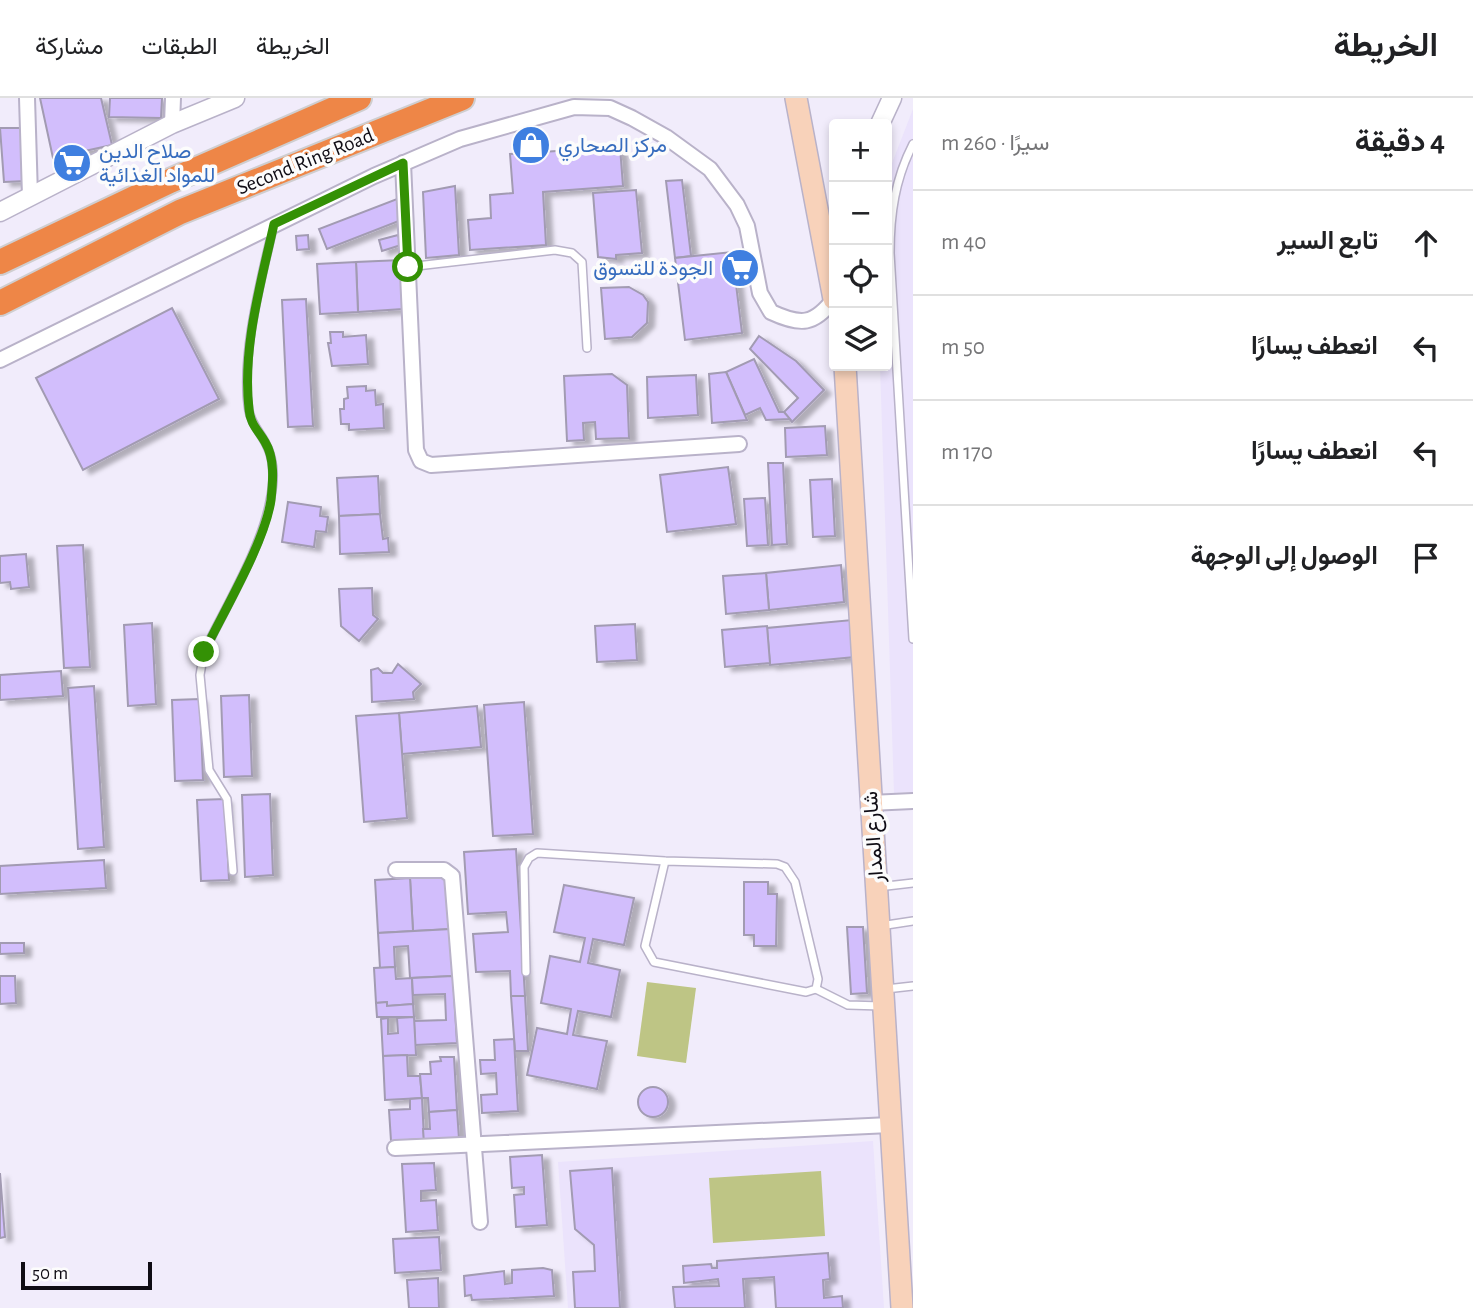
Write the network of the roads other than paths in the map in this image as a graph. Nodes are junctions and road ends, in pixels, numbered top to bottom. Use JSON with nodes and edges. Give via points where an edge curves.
{"nodes":[{"id":1,"x":27,"y":98,"type":"edge"},
{"id":2,"x":173,"y":98,"type":"edge"},
{"id":3,"x":236,"y":98,"type":"edge"},
{"id":4,"x":359,"y":98,"type":"edge"},
{"id":5,"x":462,"y":98,"type":"edge"},
{"id":6,"x":796,"y":98,"type":"edge"},
{"id":7,"x":892,"y":98,"type":"edge"},
{"id":8,"x":882,"y":119,"type":"edge"},
{"id":9,"x":172,"y":124,"type":"junction"},
{"id":10,"x":913,"y":144,"type":"edge"},
{"id":11,"x":403,"y":163,"type":"junction"},
{"id":12,"x":30,"y":196,"type":"junction"},
{"id":13,"x":0,"y":212,"type":"edge"},
{"id":14,"x":274,"y":224,"type":"junction"},
{"id":15,"x":0,"y":262,"type":"edge"},
{"id":16,"x":408,"y":267,"type":"junction"},
{"id":17,"x":829,"y":273,"type":"edge"},
{"id":18,"x":0,"y":303,"type":"edge"},
{"id":19,"x":829,"y":306,"type":"edge"},
{"id":20,"x":587,"y":348,"type":"dead end"},
{"id":21,"x":0,"y":360,"type":"edge"},
{"id":22,"x":845,"y":371,"type":"edge"},
{"id":23,"x":739,"y":444,"type":"dead end"},
{"id":24,"x":913,"y":639,"type":"edge"},
{"id":25,"x":913,"y":801,"type":"edge"},
{"id":26,"x":870,"y":803,"type":"junction"},
{"id":27,"x":664,"y":861,"type":"junction"},
{"id":28,"x":396,"y":870,"type":"dead end"},
{"id":29,"x":233,"y":871,"type":"dead end"},
{"id":30,"x":913,"y":883,"type":"edge"},
{"id":31,"x":877,"y":887,"type":"junction"},
{"id":32,"x":913,"y":921,"type":"edge"},
{"id":33,"x":880,"y":926,"type":"junction"},
{"id":34,"x":526,"y":972,"type":"dead end"},
{"id":35,"x":913,"y":986,"type":"edge"},
{"id":36,"x":816,"y":989,"type":"junction"},
{"id":37,"x":885,"y":997,"type":"junction"},
{"id":38,"x":890,"y":1125,"type":"junction"},
{"id":39,"x":474,"y":1146,"type":"junction"},
{"id":40,"x":395,"y":1148,"type":"dead end"},
{"id":41,"x":480,"y":1222,"type":"dead end"},
{"id":42,"x":902,"y":1308,"type":"edge"}],
"edges":[{"from":1,"to":12,"type":"street"},
{"from":2,"to":9,"type":"street"},
{"from":3,"to":9,"type":"street"},
{"from":4,"to":15,"type":"highway","name":"Second Ring Road"},
{"from":5,"to":18,"type":"highway","name":"Second Ring Road","via":[[180,212]]},
{"from":6,"to":17,"type":"main road"},
{"from":7,"to":8,"type":"street"},
{"from":9,"to":12,"type":"street"},
{"from":10,"to":24,"type":"lane","via":[[895,190],[890,253]]},
{"from":11,"to":14,"type":"street"},
{"from":11,"to":16,"type":"street"},
{"from":11,"to":19,"type":"street","via":[[523,119],[574,107],[610,108],[666,137],[722,183],[747,226],[760,293],[771,312],[809,321]]},
{"from":12,"to":13,"type":"street"},
{"from":14,"to":21,"type":"street"},
{"from":14,"to":29,"type":"lane","via":[[255,308],[248,376],[249,411],[272,459],[271,499],[265,523],[204,652],[200,675],[209,770],[227,799]]},
{"from":16,"to":20,"type":"lane","via":[[555,250],[572,253],[582,262]]},
{"from":16,"to":23,"type":"street","via":[[416,450],[421,461],[431,465]]},
{"from":22,"to":26,"type":"main road","name":"شارع المدار"},
{"from":25,"to":26,"type":"street"},
{"from":26,"to":31,"type":"main road","name":"شارع المدار"},
{"from":27,"to":34,"type":"lane","via":[[547,853],[529,858],[524,867]]},
{"from":27,"to":36,"type":"lane","via":[[785,867],[794,882],[818,979]]},
{"from":27,"to":36,"type":"lane","via":[[645,946],[654,962],[806,992]]},
{"from":28,"to":39,"type":"street","via":[[444,870],[452,876]]},
{"from":30,"to":31,"type":"lane"},
{"from":31,"to":33,"type":"main road","name":"شارع المدار"},
{"from":32,"to":33,"type":"lane"},
{"from":33,"to":37,"type":"main road","name":"شارع المدار"},
{"from":35,"to":37,"type":"lane"},
{"from":36,"to":37,"type":"lane","via":[[848,1005]]},
{"from":37,"to":38,"type":"main road","name":"شارع المدار"},
{"from":38,"to":39,"type":"street"},
{"from":38,"to":42,"type":"main road","name":"شارع المدار"},
{"from":39,"to":40,"type":"street"},
{"from":39,"to":41,"type":"street"}]}
